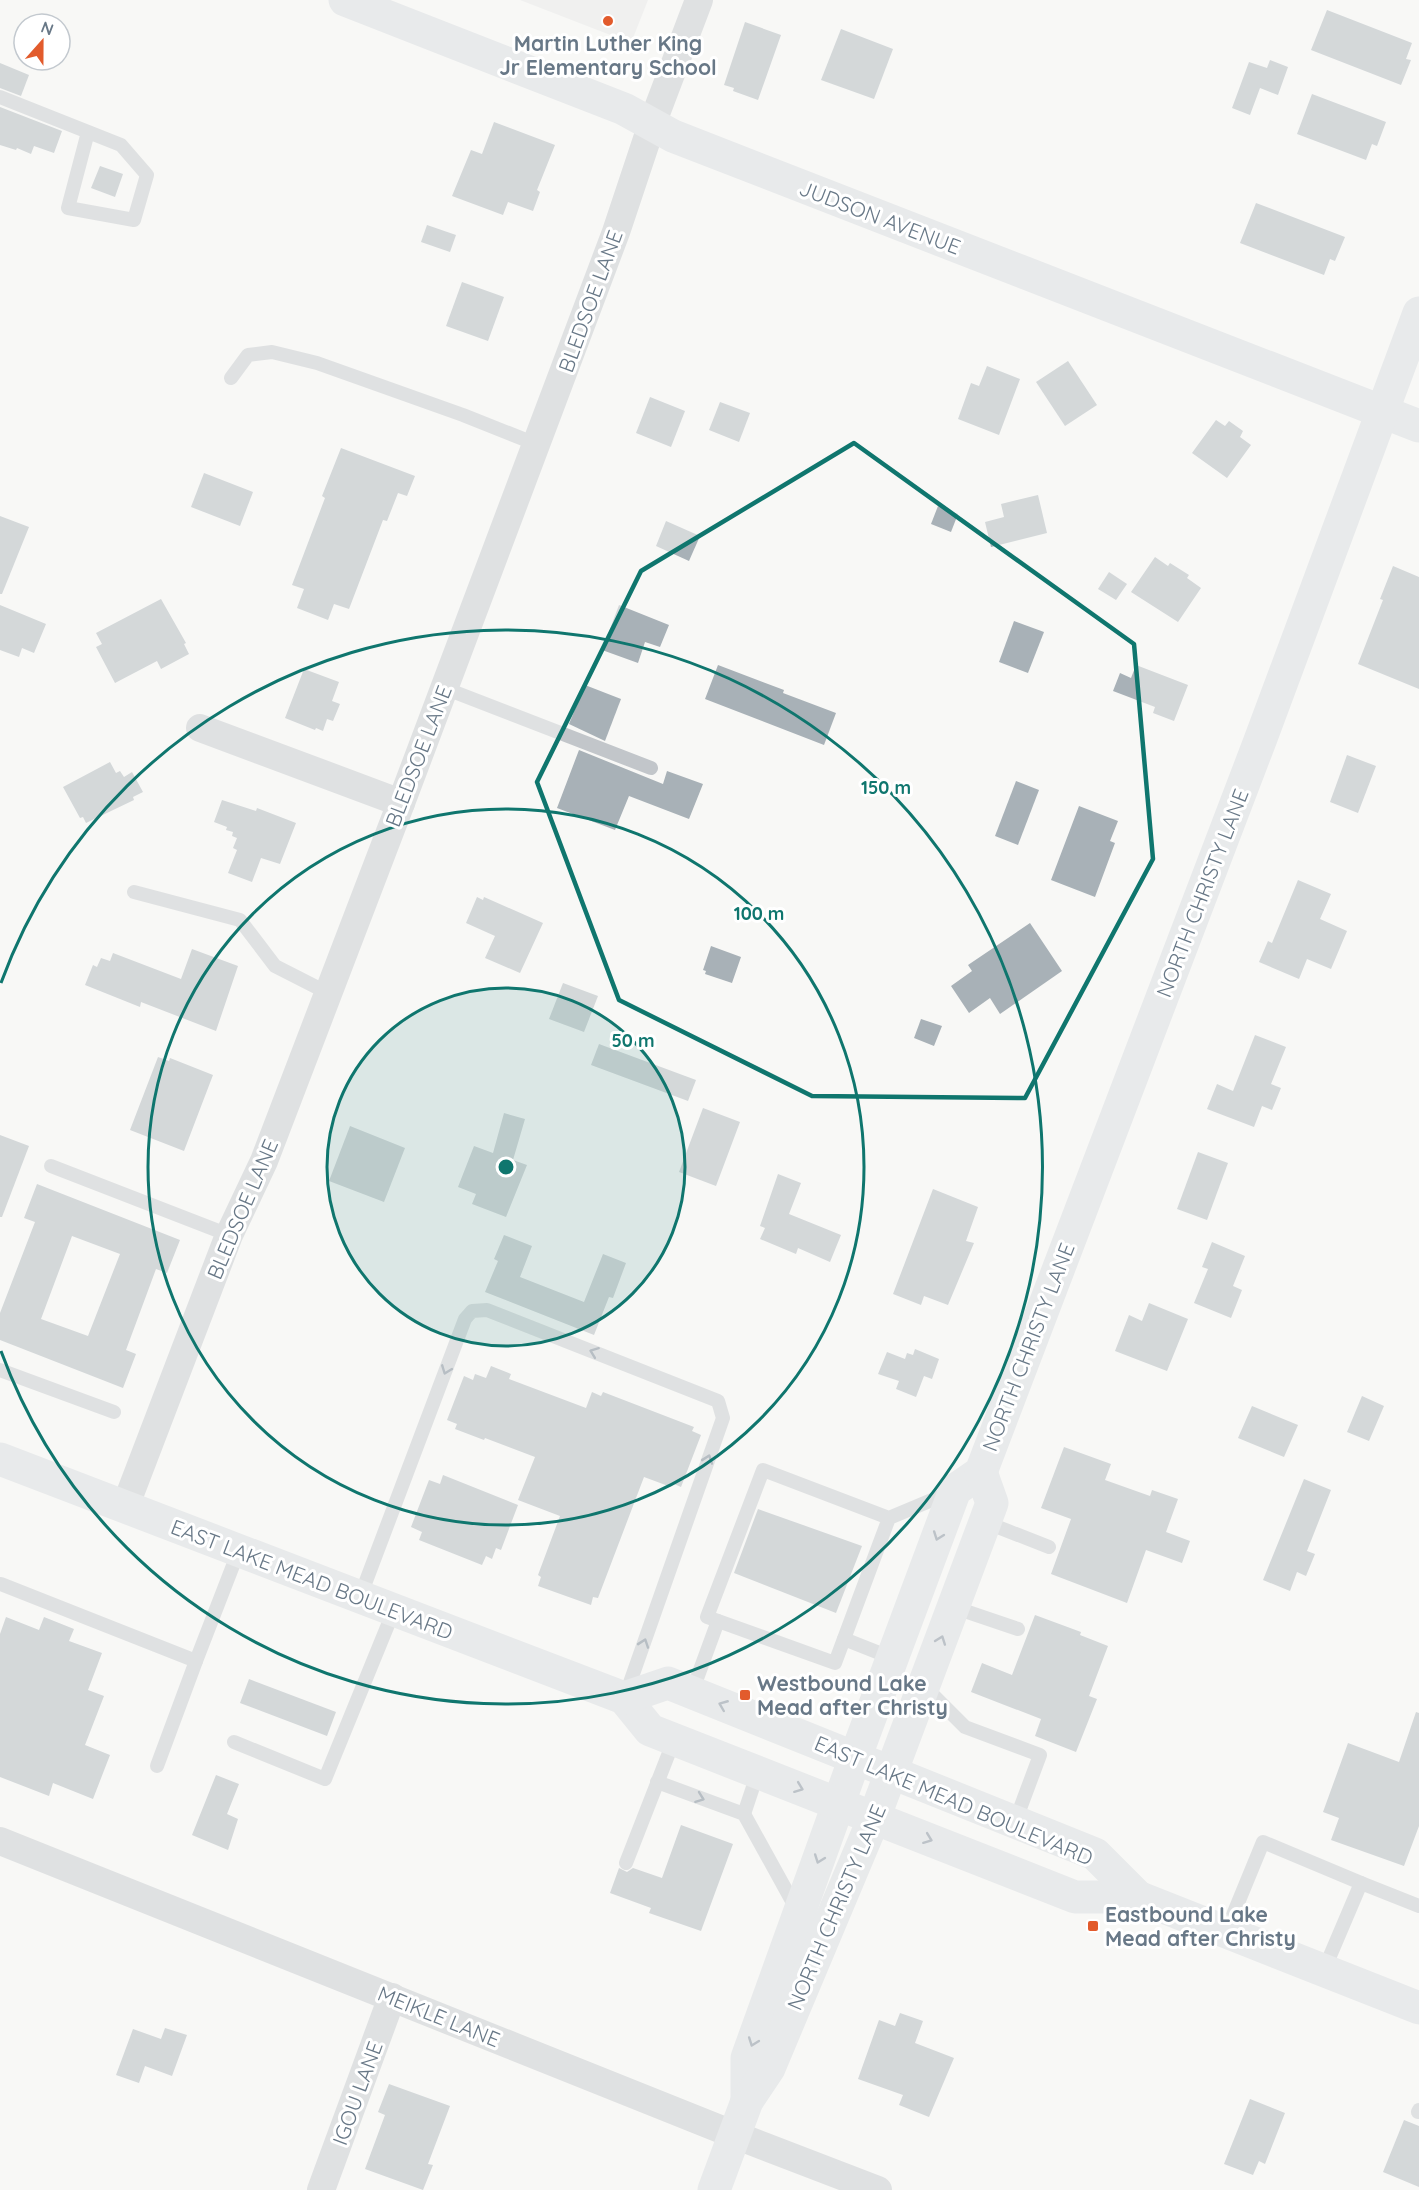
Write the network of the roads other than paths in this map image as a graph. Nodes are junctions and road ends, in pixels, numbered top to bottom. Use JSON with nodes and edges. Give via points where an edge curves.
{"nodes":[{"id":1,"x":345,"y":0,"type":"edge"},
{"id":2,"x":699,"y":0,"type":"edge"},
{"id":3,"x":0,"y":97,"type":"edge"},
{"id":4,"x":652,"y":124,"type":"junction"},
{"id":5,"x":88,"y":132,"type":"junction"},
{"id":6,"x":1419,"y":313,"type":"edge"},
{"id":7,"x":231,"y":378,"type":"dead end"},
{"id":8,"x":1382,"y":412,"type":"junction"},
{"id":9,"x":1419,"y":426,"type":"edge"},
{"id":10,"x":536,"y":444,"type":"junction"},
{"id":11,"x":444,"y":688,"type":"junction"},
{"id":12,"x":200,"y":728,"type":"dead end"},
{"id":13,"x":651,"y":768,"type":"dead end"},
{"id":14,"x":401,"y":803,"type":"junction"},
{"id":15,"x":134,"y":892,"type":"dead end"},
{"id":16,"x":328,"y":993,"type":"junction"},
{"id":17,"x":51,"y":1166,"type":"dead end"},
{"id":18,"x":229,"y":1235,"type":"junction"},
{"id":19,"x":0,"y":1370,"type":"edge"},
{"id":20,"x":114,"y":1412,"type":"dead end"},
{"id":21,"x":0,"y":1459,"type":"edge"},
{"id":22,"x":968,"y":1481,"type":"junction"},
{"id":23,"x":125,"y":1507,"type":"junction"},
{"id":24,"x":889,"y":1518,"type":"junction"},
{"id":25,"x":985,"y":1522,"type":"junction"},
{"id":26,"x":1049,"y":1547,"type":"dead end"},
{"id":27,"x":238,"y":1550,"type":"junction"},
{"id":28,"x":2,"y":1584,"type":"dead end"},
{"id":29,"x":360,"y":1597,"type":"junction"},
{"id":30,"x":953,"y":1607,"type":"junction"},
{"id":31,"x":394,"y":1610,"type":"junction"},
{"id":32,"x":718,"y":1621,"type":"junction"},
{"id":33,"x":1018,"y":1629,"type":"dead end"},
{"id":34,"x":844,"y":1639,"type":"junction"},
{"id":35,"x":893,"y":1658,"type":"junction"},
{"id":36,"x":196,"y":1661,"type":"junction"},
{"id":37,"x":924,"y":1686,"type":"junction"},
{"id":38,"x":692,"y":1692,"type":"junction"},
{"id":39,"x":624,"y":1698,"type":"junction"},
{"id":40,"x":674,"y":1740,"type":"junction"},
{"id":41,"x":234,"y":1742,"type":"dead end"},
{"id":42,"x":855,"y":1758,"type":"junction"},
{"id":43,"x":157,"y":1766,"type":"dead end"},
{"id":44,"x":758,"y":1772,"type":"junction"},
{"id":45,"x":891,"y":1773,"type":"junction"},
{"id":46,"x":657,"y":1782,"type":"junction"},
{"id":47,"x":839,"y":1804,"type":"junction"},
{"id":48,"x":744,"y":1814,"type":"junction"},
{"id":49,"x":874,"y":1818,"type":"junction"},
{"id":50,"x":1014,"y":1822,"type":"junction"},
{"id":51,"x":0,"y":1841,"type":"edge"},
{"id":52,"x":626,"y":1863,"type":"dead end"},
{"id":53,"x":1361,"y":1883,"type":"junction"},
{"id":54,"x":1138,"y":1897,"type":"junction"},
{"id":55,"x":1419,"y":1906,"type":"edge"},
{"id":56,"x":799,"y":1915,"type":"junction"},
{"id":57,"x":1226,"y":1932,"type":"junction"},
{"id":58,"x":1324,"y":1970,"type":"junction"},
{"id":59,"x":392,"y":1997,"type":"junction"},
{"id":60,"x":1419,"y":2008,"type":"edge"},
{"id":61,"x":747,"y":2101,"type":"junction"},
{"id":62,"x":735,"y":2135,"type":"junction"},
{"id":63,"x":321,"y":2190,"type":"edge"},
{"id":64,"x":714,"y":2190,"type":"edge"},
{"id":65,"x":878,"y":2190,"type":"edge"}],
"edges":[{"from":1,"to":4,"type":"street","name":"JUDSON AVENUE","via":[[624,109]]},
{"from":2,"to":4,"type":"street","name":"BLEDSOE LANE"},
{"from":3,"to":5,"type":"lane"},
{"from":4,"to":8,"type":"street","name":"JUDSON AVENUE","via":[[673,136]]},
{"from":4,"to":10,"type":"street","name":"BLEDSOE LANE"},
{"from":5,"to":5,"type":"lane","via":[[121,145],[147,175],[134,220],[68,208]]},
{"from":6,"to":8,"type":"street","name":"NORTH CHRISTY LANE"},
{"from":7,"to":10,"type":"lane","via":[[249,355],[272,352],[316,363]]},
{"from":8,"to":9,"type":"street","name":"JUDSON AVENUE"},
{"from":8,"to":22,"type":"street","name":"NORTH CHRISTY LANE","via":[[1252,760]]},
{"from":10,"to":11,"type":"street","name":"BLEDSOE LANE"},
{"from":11,"to":13,"type":"lane"},
{"from":11,"to":14,"type":"street","name":"BLEDSOE LANE"},
{"from":12,"to":14,"type":"street"},
{"from":14,"to":16,"type":"street","name":"BLEDSOE LANE"},
{"from":15,"to":16,"type":"lane","via":[[240,920],[275,966]]},
{"from":16,"to":18,"type":"street","name":"BLEDSOE LANE","via":[[264,1161]]},
{"from":17,"to":18,"type":"lane"},
{"from":18,"to":23,"type":"street","name":"BLEDSOE LANE"},
{"from":19,"to":20,"type":"lane"},
{"from":21,"to":23,"type":"street","name":"EAST LAKE MEAD BOULEVARD"},
{"from":22,"to":24,"type":"lane"},
{"from":22,"to":25,"type":"street","name":"NORTH CHRISTY LANE","via":[[992,1503]]},
{"from":22,"to":35,"type":"street","name":"NORTH CHRISTY LANE","one_way":true},
{"from":23,"to":27,"type":"street","name":"EAST LAKE MEAD BOULEVARD"},
{"from":24,"to":32,"type":"lane","via":[[763,1470],[707,1617]]},
{"from":24,"to":34,"type":"lane"},
{"from":25,"to":26,"type":"lane"},
{"from":25,"to":30,"type":"street","name":"NORTH CHRISTY LANE"},
{"from":27,"to":29,"type":"street","name":"EAST LAKE MEAD BOULEVARD"},
{"from":27,"to":36,"type":"lane"},
{"from":28,"to":36,"type":"lane"},
{"from":29,"to":31,"type":"street","name":"EAST LAKE MEAD BOULEVARD"},
{"from":39,"to":29,"type":"lane","one_way":true,"via":[[723,1418],[722,1409],[718,1401],[498,1314],[472,1311],[465,1318]]},
{"from":30,"to":33,"type":"lane"},
{"from":37,"to":30,"type":"street","name":"NORTH CHRISTY LANE","one_way":true},
{"from":31,"to":39,"type":"street","name":"EAST LAKE MEAD BOULEVARD"},
{"from":31,"to":41,"type":"lane","via":[[325,1779]]},
{"from":32,"to":34,"type":"lane","via":[[835,1663]]},
{"from":32,"to":38,"type":"lane"},
{"from":34,"to":35,"type":"lane"},
{"from":35,"to":42,"type":"street","name":"NORTH CHRISTY LANE"},
{"from":36,"to":43,"type":"lane"},
{"from":37,"to":45,"type":"street","name":"NORTH CHRISTY LANE"},
{"from":37,"to":50,"type":"lane","via":[[965,1727],[1040,1755]]},
{"from":38,"to":39,"type":"street","name":"EAST LAKE MEAD BOULEVARD","via":[[668,1683]]},
{"from":42,"to":38,"type":"street","name":"EAST LAKE MEAD BOULEVARD","one_way":true},
{"from":39,"to":40,"type":"street","name":"EAST LAKE MEAD BOULEVARD","via":[[650,1730]]},
{"from":40,"to":44,"type":"street","name":"EAST LAKE MEAD BOULEVARD"},
{"from":40,"to":46,"type":"lane"},
{"from":42,"to":45,"type":"street","name":"EAST LAKE MEAD BOULEVARD"},
{"from":42,"to":47,"type":"street","name":"NORTH CHRISTY LANE"},
{"from":44,"to":47,"type":"street","name":"EAST LAKE MEAD BOULEVARD","one_way":true},
{"from":44,"to":48,"type":"lane"},
{"from":45,"to":49,"type":"street","name":"NORTH CHRISTY LANE"},
{"from":45,"to":50,"type":"street","name":"EAST LAKE MEAD BOULEVARD"},
{"from":46,"to":48,"type":"lane","one_way":true},
{"from":46,"to":52,"type":"lane"},
{"from":47,"to":49,"type":"street","name":"EAST LAKE MEAD BOULEVARD"},
{"from":47,"to":56,"type":"street","name":"NORTH CHRISTY LANE","one_way":true},
{"from":48,"to":56,"type":"lane"},
{"from":49,"to":54,"type":"street","name":"EAST LAKE MEAD BOULEVARD","one_way":true,"via":[[1075,1897]]},
{"from":49,"to":61,"type":"street","name":"NORTH CHRISTY LANE","via":[[769,2068]]},
{"from":50,"to":54,"type":"street","name":"EAST LAKE MEAD BOULEVARD","via":[[1095,1854]]},
{"from":51,"to":59,"type":"street","name":"MEIKLE LANE"},
{"from":53,"to":55,"type":"lane"},
{"from":53,"to":57,"type":"lane","via":[[1263,1842]]},
{"from":53,"to":58,"type":"lane"},
{"from":54,"to":57,"type":"street","name":"EAST LAKE MEAD BOULEVARD"},
{"from":56,"to":61,"type":"street","name":"NORTH CHRISTY LANE","one_way":true,"via":[[747,2058]]},
{"from":57,"to":58,"type":"street","name":"EAST LAKE MEAD BOULEVARD"},
{"from":58,"to":60,"type":"street","name":"EAST LAKE MEAD BOULEVARD"},
{"from":59,"to":62,"type":"street","name":"MEIKLE LANE"},
{"from":59,"to":63,"type":"street","name":"IGOU LANE"},
{"from":61,"to":62,"type":"street","name":"NORTH CHRISTY LANE"},
{"from":62,"to":64,"type":"street","name":"NORTH CHRISTY LANE"},
{"from":62,"to":65,"type":"street","name":"MEIKLE LANE"}]}
